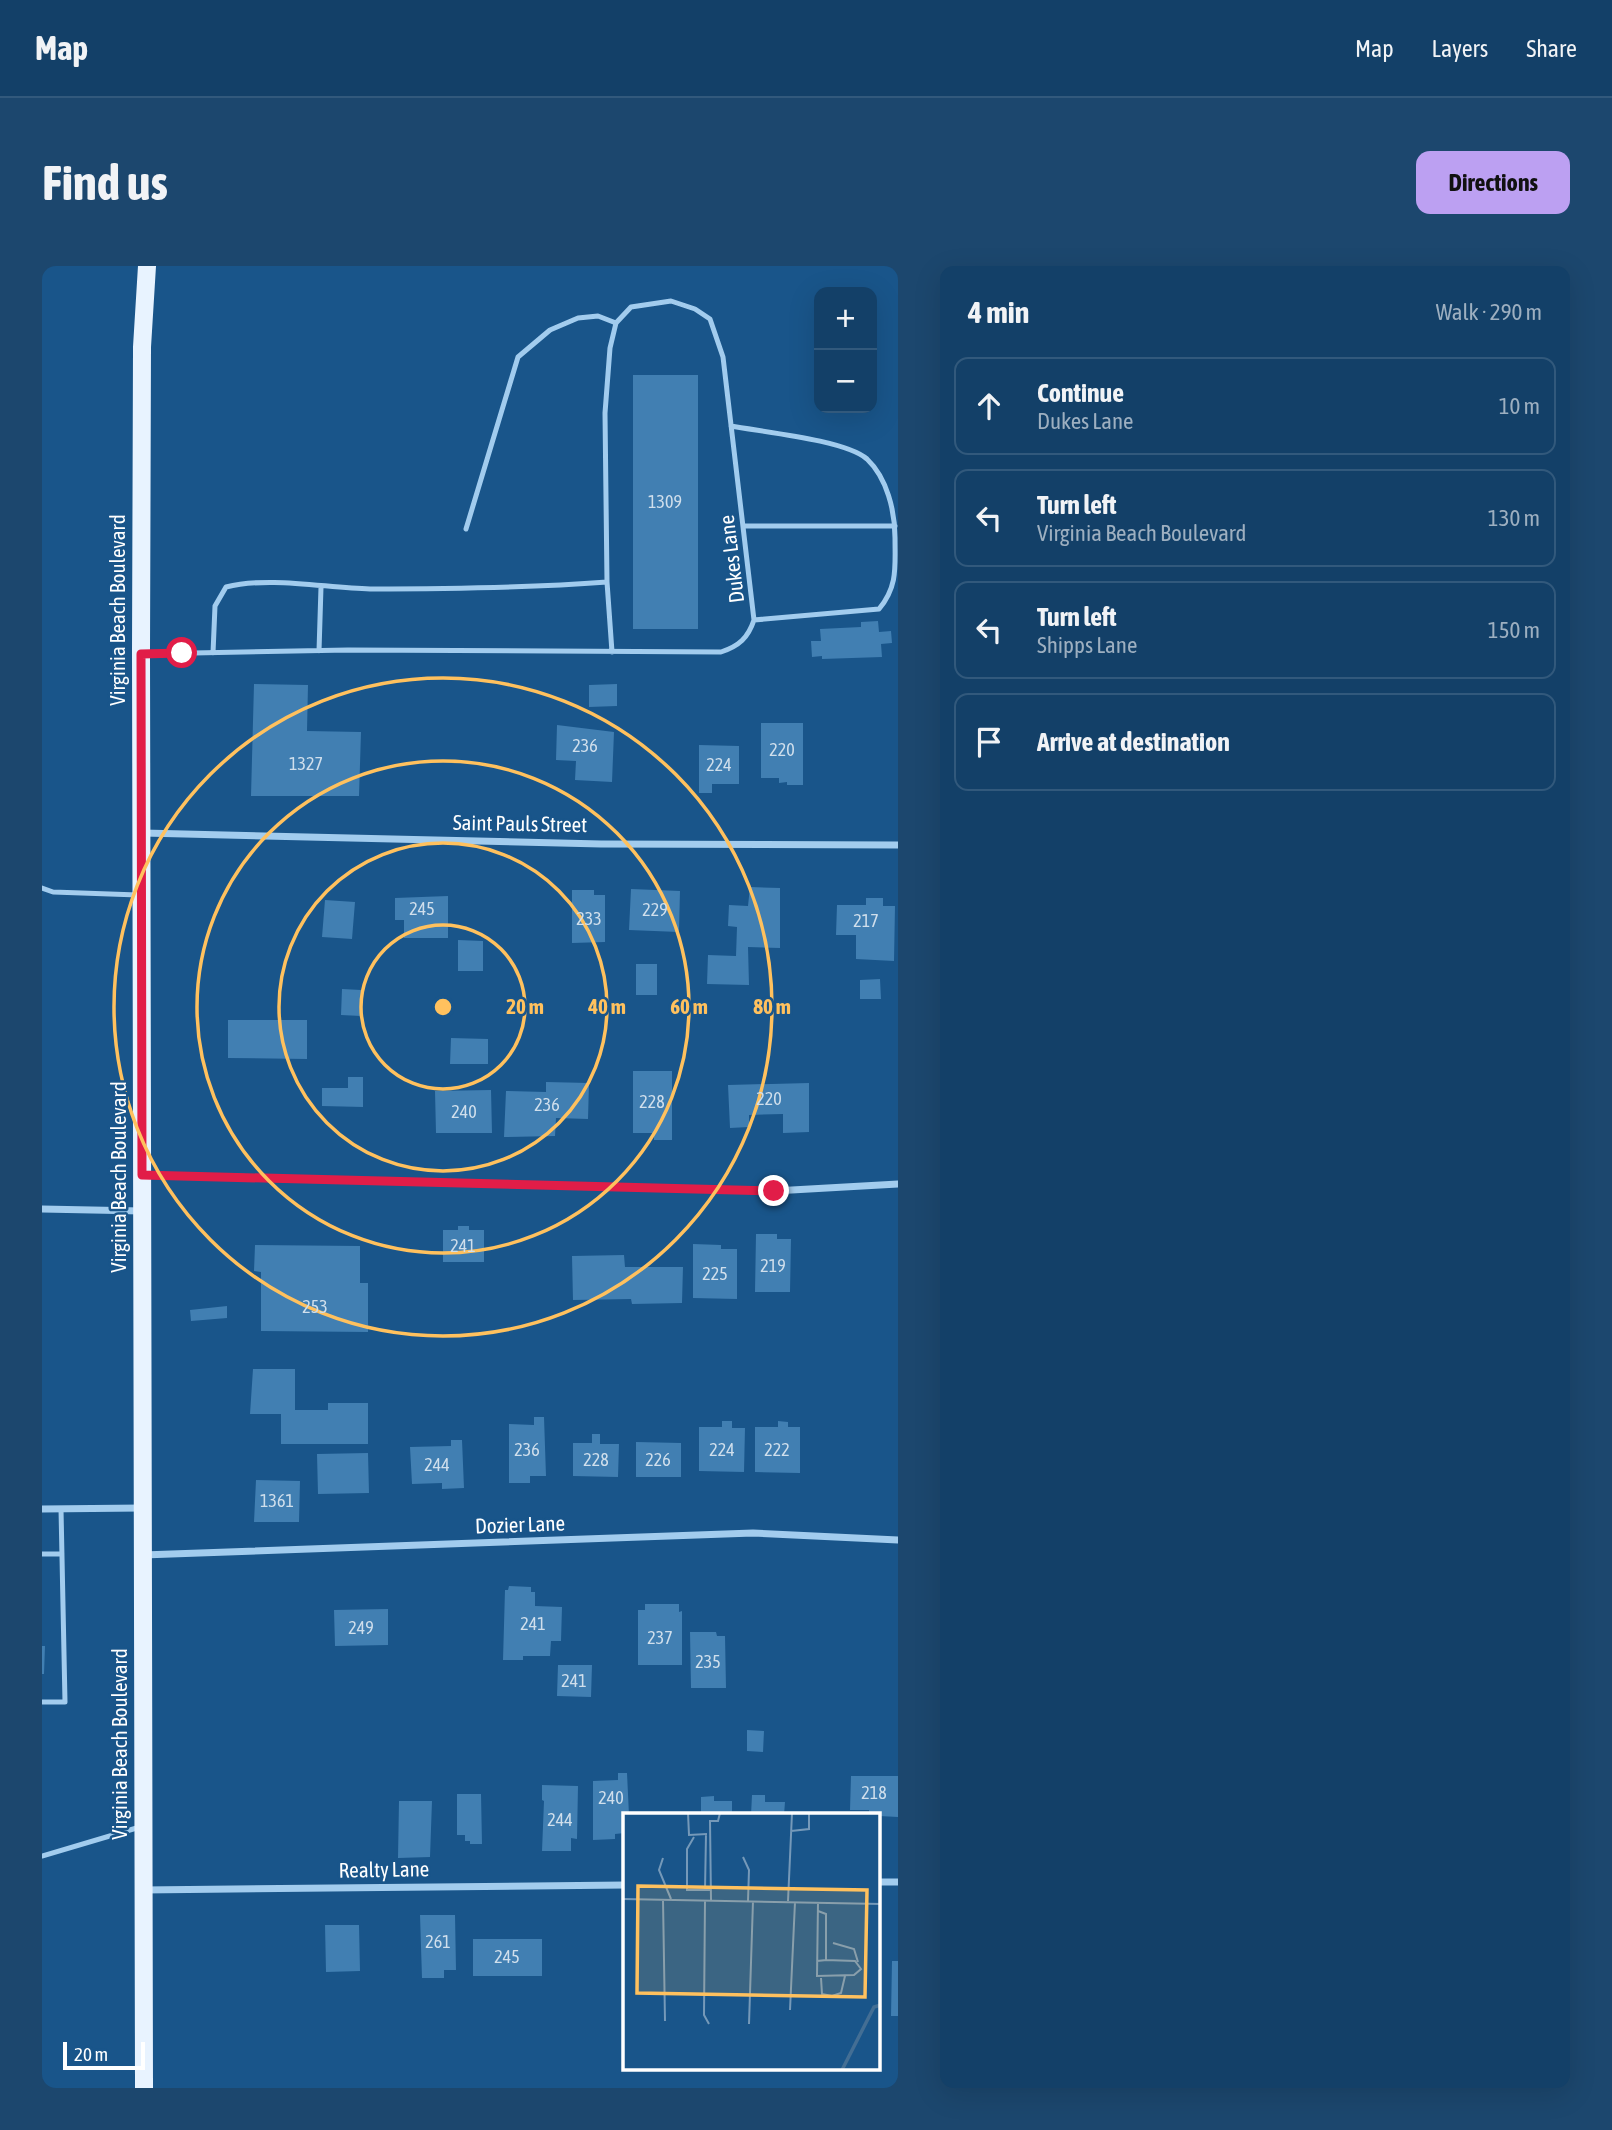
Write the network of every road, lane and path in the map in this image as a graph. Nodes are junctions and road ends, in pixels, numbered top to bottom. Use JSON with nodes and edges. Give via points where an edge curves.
{"nodes":[{"id":1,"x":147,"y":266,"type":"edge"},
{"id":2,"x":616,"y":323,"type":"junction"},
{"id":3,"x":732,"y":426,"type":"junction"},
{"id":4,"x":744,"y":526,"type":"junction"},
{"id":5,"x":895,"y":526,"type":"junction"},
{"id":6,"x":466,"y":528,"type":"dead end"},
{"id":7,"x":607,"y":582,"type":"junction"},
{"id":8,"x":321,"y":587,"type":"junction"},
{"id":9,"x":754,"y":620,"type":"junction"},
{"id":10,"x":318,"y":651,"type":"junction"},
{"id":11,"x":612,"y":652,"type":"junction"},
{"id":12,"x":213,"y":653,"type":"junction"},
{"id":13,"x":141,"y":654,"type":"junction"},
{"id":14,"x":141,"y":833,"type":"junction"},
{"id":15,"x":898,"y":845,"type":"edge"},
{"id":16,"x":42,"y":888,"type":"edge"},
{"id":17,"x":141,"y":895,"type":"junction"},
{"id":18,"x":142,"y":1175,"type":"junction"},
{"id":19,"x":898,"y":1184,"type":"edge"},
{"id":20,"x":42,"y":1209,"type":"edge"},
{"id":21,"x":143,"y":1211,"type":"junction"},
{"id":22,"x":143,"y":1508,"type":"junction"},
{"id":23,"x":42,"y":1509,"type":"edge"},
{"id":24,"x":61,"y":1509,"type":"junction"},
{"id":25,"x":898,"y":1540,"type":"edge"},
{"id":26,"x":42,"y":1554,"type":"edge"},
{"id":27,"x":62,"y":1554,"type":"junction"},
{"id":28,"x":143,"y":1555,"type":"junction"},
{"id":29,"x":42,"y":1702,"type":"edge"},
{"id":30,"x":143,"y":1826,"type":"junction"},
{"id":31,"x":42,"y":1856,"type":"edge"},
{"id":32,"x":880,"y":1882,"type":"edge"},
{"id":33,"x":898,"y":1882,"type":"edge"},
{"id":34,"x":623,"y":1885,"type":"edge"},
{"id":35,"x":143,"y":1889,"type":"junction"},
{"id":36,"x":144,"y":2088,"type":"edge"}],
"edges":[{"from":1,"to":13,"type":"main road","name":"Virginia Beach Boulevard","via":[[142,347]]},
{"from":2,"to":3,"type":"lane","name":"Dukes Lane","via":[[631,307],[671,301],[710,319],[723,357]]},
{"from":2,"to":6,"type":"lane","via":[[598,316],[578,318],[550,330],[518,357]]},
{"from":2,"to":7,"type":"lane","via":[[605,412]]},
{"from":3,"to":4,"type":"lane","name":"Dukes Lane"},
{"from":3,"to":5,"type":"lane","via":[[841,446],[866,458],[884,480]]},
{"from":4,"to":5,"type":"lane"},
{"from":4,"to":9,"type":"lane","name":"Dukes Lane"},
{"from":5,"to":9,"type":"lane","via":[[895,579],[890,597],[879,609]]},
{"from":7,"to":8,"type":"lane"},
{"from":7,"to":11,"type":"lane"},
{"from":8,"to":10,"type":"lane"},
{"from":8,"to":12,"type":"lane","via":[[226,587],[215,606]]},
{"from":9,"to":11,"type":"lane","name":"Dukes Lane","via":[[749,635],[736,647],[721,652]]},
{"from":10,"to":11,"type":"lane","name":"Dukes Lane"},
{"from":10,"to":12,"type":"lane","name":"Dukes Lane"},
{"from":12,"to":13,"type":"lane","name":"Dukes Lane"},
{"from":13,"to":14,"type":"main road","name":"Virginia Beach Boulevard"},
{"from":14,"to":15,"type":"street","name":"Saint Pauls Street","via":[[601,844]]},
{"from":14,"to":17,"type":"main road","name":"Virginia Beach Boulevard"},
{"from":16,"to":17,"type":"lane"},
{"from":17,"to":18,"type":"main road","name":"Virginia Beach Boulevard"},
{"from":18,"to":19,"type":"street","via":[[774,1191]]},
{"from":18,"to":21,"type":"main road","name":"Virginia Beach Boulevard"},
{"from":20,"to":21,"type":"street"},
{"from":21,"to":22,"type":"main road","name":"Virginia Beach Boulevard"},
{"from":22,"to":24,"type":"street"},
{"from":22,"to":28,"type":"main road","name":"Virginia Beach Boulevard"},
{"from":23,"to":24,"type":"street"},
{"from":24,"to":27,"type":"lane"},
{"from":25,"to":28,"type":"street","name":"Dozier Lane","via":[[753,1533]]},
{"from":26,"to":27,"type":"lane"},
{"from":27,"to":29,"type":"lane","via":[[65,1702]]},
{"from":28,"to":30,"type":"main road","name":"Virginia Beach Boulevard"},
{"from":30,"to":31,"type":"lane"},
{"from":30,"to":35,"type":"main road","name":"Virginia Beach Boulevard"},
{"from":32,"to":33,"type":"street"},
{"from":34,"to":35,"type":"street","name":"Realty Lane"},
{"from":35,"to":36,"type":"main road","name":"Virginia Beach Boulevard"}]}
